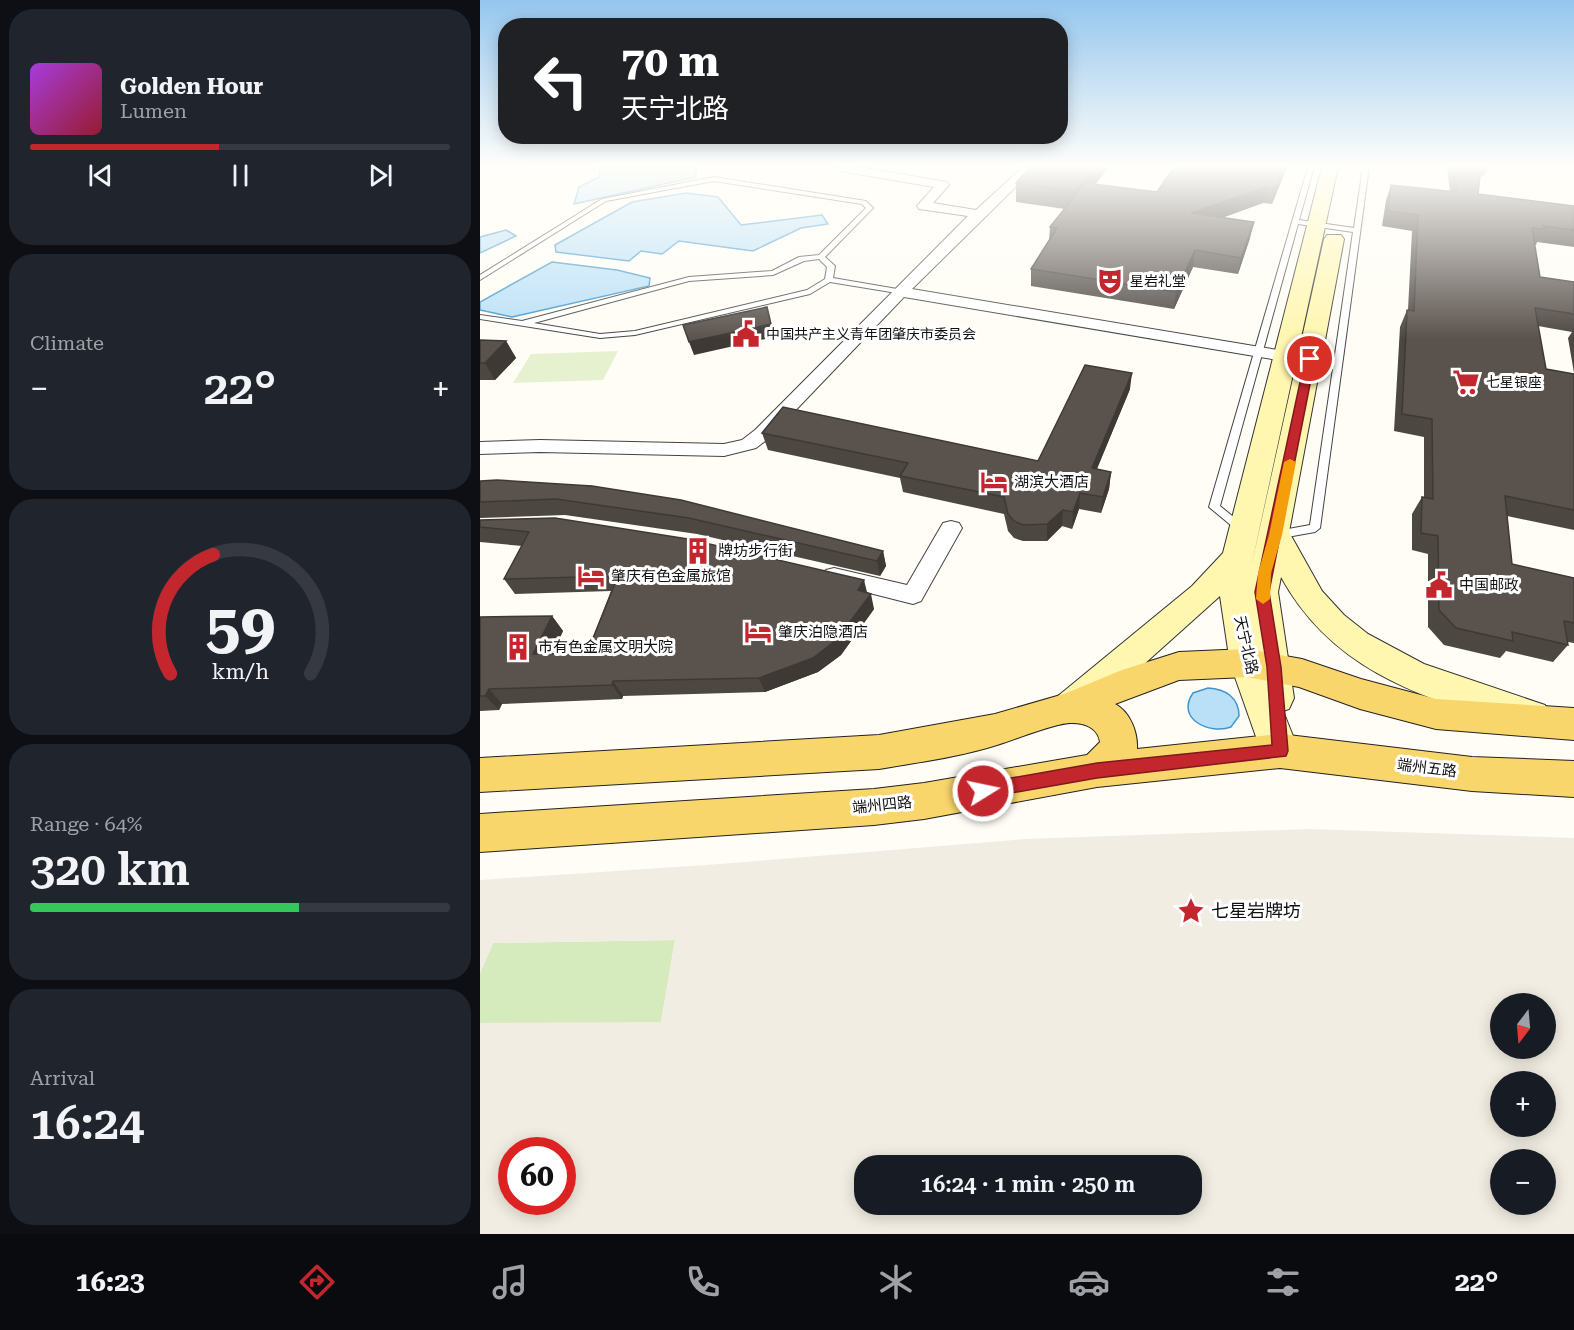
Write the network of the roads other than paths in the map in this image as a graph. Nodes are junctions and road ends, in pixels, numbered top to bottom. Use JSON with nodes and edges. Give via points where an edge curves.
{"nodes":[{"id":1,"x":565,"y":225,"type":"edge"},
{"id":2,"x":855,"y":225,"type":"edge"},
{"id":3,"x":968,"y":225,"type":"edge"},
{"id":4,"x":1326,"y":226,"type":"junction"},
{"id":5,"x":821,"y":257,"type":"junction"},
{"id":6,"x":480,"y":278,"type":"edge"},
{"id":7,"x":829,"y":280,"type":"junction"},
{"id":8,"x":903,"y":292,"type":"junction"},
{"id":9,"x":480,"y":317,"type":"edge"},
{"id":10,"x":521,"y":324,"type":"junction"},
{"id":11,"x":1271,"y":354,"type":"junction"},
{"id":12,"x":480,"y":448,"type":"edge"},
{"id":13,"x":951,"y":528,"type":"dead end"},
{"id":14,"x":1276,"y":535,"type":"junction"},
{"id":15,"x":1239,"y":543,"type":"junction"},
{"id":16,"x":810,"y":571,"type":"edge"},
{"id":17,"x":1261,"y":665,"type":"junction"},
{"id":18,"x":1071,"y":706,"type":"junction"},
{"id":19,"x":1563,"y":724,"type":"edge"},
{"id":20,"x":1280,"y":751,"type":"junction"},
{"id":21,"x":1097,"y":770,"type":"junction"},
{"id":22,"x":480,"y":775,"type":"edge"},
{"id":23,"x":1574,"y":779,"type":"edge"},
{"id":24,"x":480,"y":833,"type":"edge"}],
"edges":[{"from":1,"to":6,"type":"lane"},
{"from":2,"to":5,"type":"lane"},
{"from":3,"to":8,"type":"street"},
{"from":4,"to":11,"type":"main road","name":"天宁北路"},
{"from":4,"to":14,"type":"main road","name":"天宁北路"},
{"from":4,"to":14,"type":"lane","via":[[1315,528]]},
{"from":5,"to":7,"type":"lane","via":[[831,266]]},
{"from":5,"to":10,"type":"lane","via":[[802,259],[773,273],[689,279]]},
{"from":7,"to":8,"type":"lane"},
{"from":7,"to":10,"type":"lane","via":[[810,292],[635,333],[600,336]]},
{"from":8,"to":11,"type":"street"},
{"from":8,"to":12,"type":"street","via":[[749,444],[724,450]]},
{"from":9,"to":10,"type":"lane"},
{"from":11,"to":15,"type":"main road","name":"天宁北路"},
{"from":13,"to":16,"type":"street","via":[[913,595]]},
{"from":14,"to":17,"type":"main road","name":"天宁北路","via":[[1262,592]]},
{"from":14,"to":19,"type":"main road","via":[[1311,601],[1366,650],[1430,683]]},
{"from":15,"to":17,"type":"main road","name":"天宁北路","via":[[1236,604]]},
{"from":15,"to":18,"type":"main road","via":[[1203,594]]},
{"from":17,"to":18,"type":"main road","via":[[1179,666]]},
{"from":17,"to":19,"type":"main road","via":[[1436,714]]},
{"from":17,"to":20,"type":"main road","name":"天宁北路"},
{"from":18,"to":21,"type":"main road","via":[[1105,715],[1118,730],[1119,747]]},
{"from":18,"to":22,"type":"main road","via":[[995,730],[879,752]]},
{"from":20,"to":21,"type":"main road","name":"端州四路"},
{"from":20,"to":23,"type":"main road","name":"端州五路","via":[[1472,774]]},
{"from":21,"to":24,"type":"main road","name":"端州四路","via":[[874,807]]}]}
